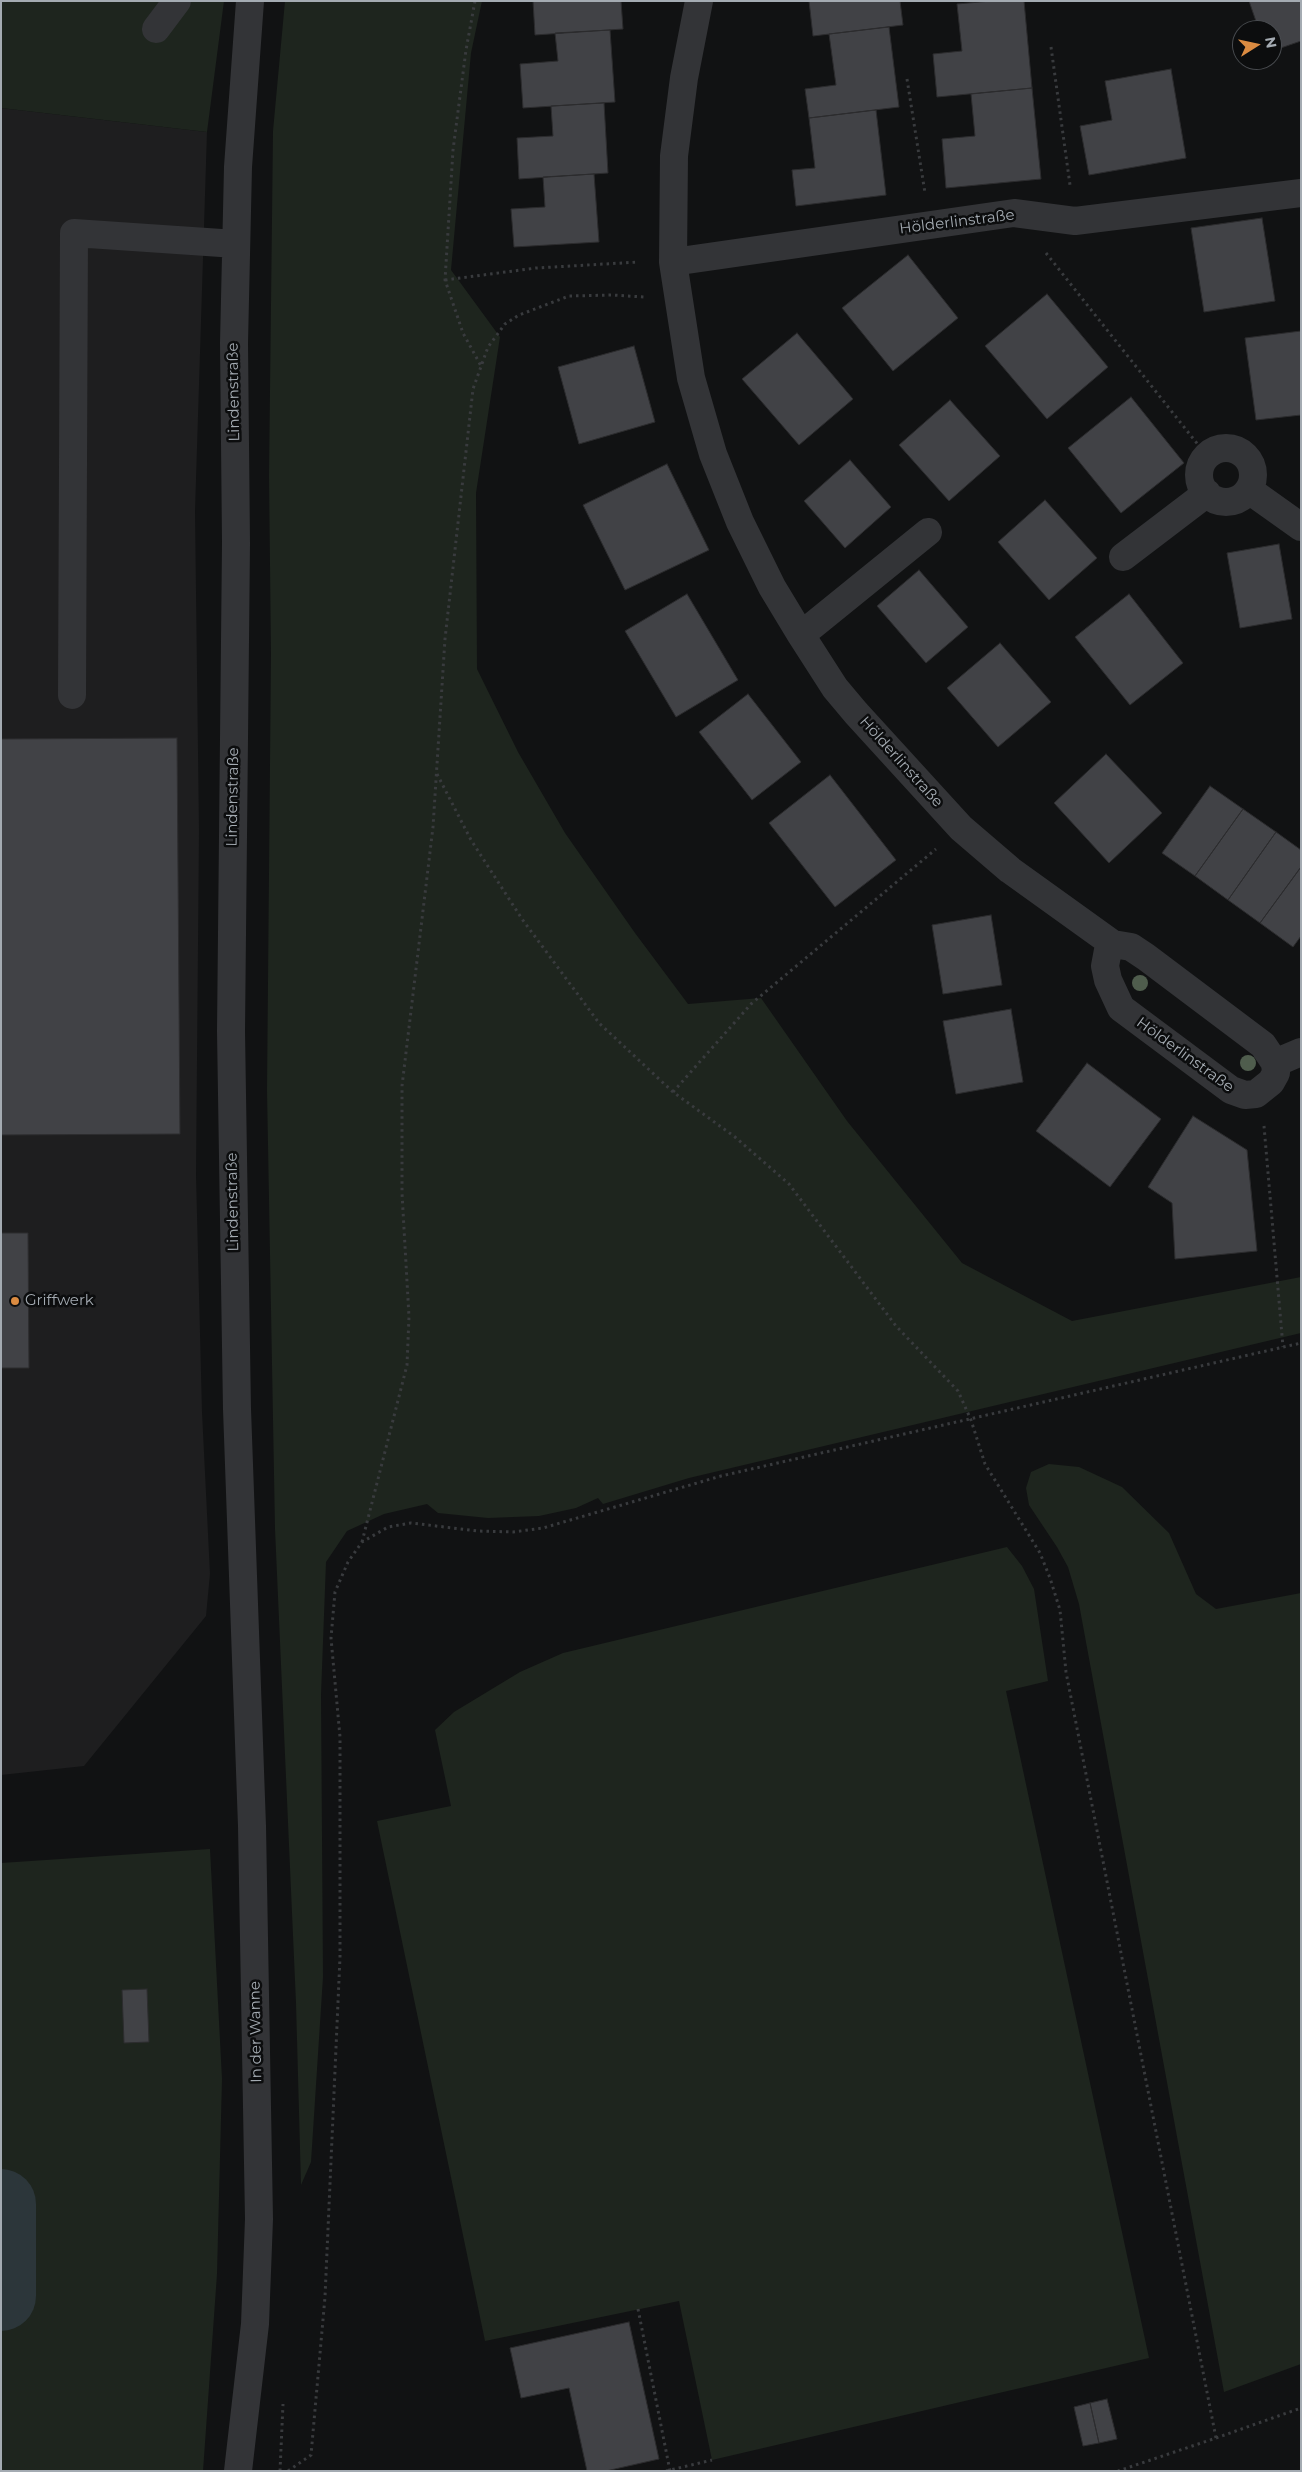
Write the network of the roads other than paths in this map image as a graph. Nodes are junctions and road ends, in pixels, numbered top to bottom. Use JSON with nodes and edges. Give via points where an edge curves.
{"nodes":[{"id":1,"x":177,"y":1,"type":"edge"},
{"id":2,"x":250,"y":1,"type":"edge"},
{"id":3,"x":699,"y":1,"type":"edge"},
{"id":4,"x":156,"y":29,"type":"dead end"},
{"id":5,"x":1301,"y":193,"type":"edge"},
{"id":6,"x":236,"y":244,"type":"junction"},
{"id":7,"x":673,"y":262,"type":"junction"},
{"id":8,"x":1249,"y":490,"type":"junction"},
{"id":9,"x":1207,"y":493,"type":"junction"},
{"id":10,"x":1301,"y":527,"type":"edge"},
{"id":11,"x":928,"y":532,"type":"dead end"},
{"id":12,"x":1123,"y":557,"type":"dead end"},
{"id":13,"x":801,"y":635,"type":"junction"},
{"id":14,"x":72,"y":695,"type":"dead end"},
{"id":15,"x":1113,"y":944,"type":"junction"},
{"id":16,"x":1301,"y":1052,"type":"edge"},
{"id":17,"x":1275,"y":1063,"type":"junction"},
{"id":18,"x":243,"y":1593,"type":"joint"},
{"id":19,"x":238,"y":2471,"type":"edge"}],
"edges":[{"from":1,"to":4,"type":"street"},
{"from":2,"to":6,"type":"street","name":"Lindenstraße"},
{"from":3,"to":7,"type":"street","name":"Hölderlinstraße","via":[[684,78],[674,156]]},
{"from":5,"to":7,"type":"street","name":"Hölderlinstraße","via":[[1073,221],[1014,213]]},
{"from":6,"to":14,"type":"street","via":[[74,233]]},
{"from":6,"to":18,"type":"street","name":"Lindenstraße","via":[[231,1031],[236,1400]]},
{"from":7,"to":13,"type":"street","name":"Hölderlinstraße","via":[[691,378],[713,454],[740,522],[772,587]]},
{"from":8,"to":9,"type":"street","via":[[1235,501],[1226,502]]},
{"from":8,"to":9,"type":"street","via":[[1253,473],[1245,456],[1232,449],[1220,449],[1202,463],[1200,480]]},
{"from":8,"to":10,"type":"street"},
{"from":9,"to":12,"type":"street"},
{"from":11,"to":13,"type":"street"},
{"from":13,"to":15,"type":"street","name":"Hölderlinstraße","via":[[835,688],[961,828],[1010,870]]},
{"from":15,"to":17,"type":"street","name":"Hölderlinstraße","via":[[1132,947],[1146,957],[1263,1045]]},
{"from":15,"to":17,"type":"street","name":"Hölderlinstraße","via":[[1108,950],[1105,966],[1121,1008],[1231,1090],[1245,1095],[1256,1094],[1271,1082],[1276,1073]]},
{"from":16,"to":17,"type":"street"},
{"from":18,"to":19,"type":"street","name":"In der Wanne","via":[[252,1826],[259,2219],[255,2324]]}]}
